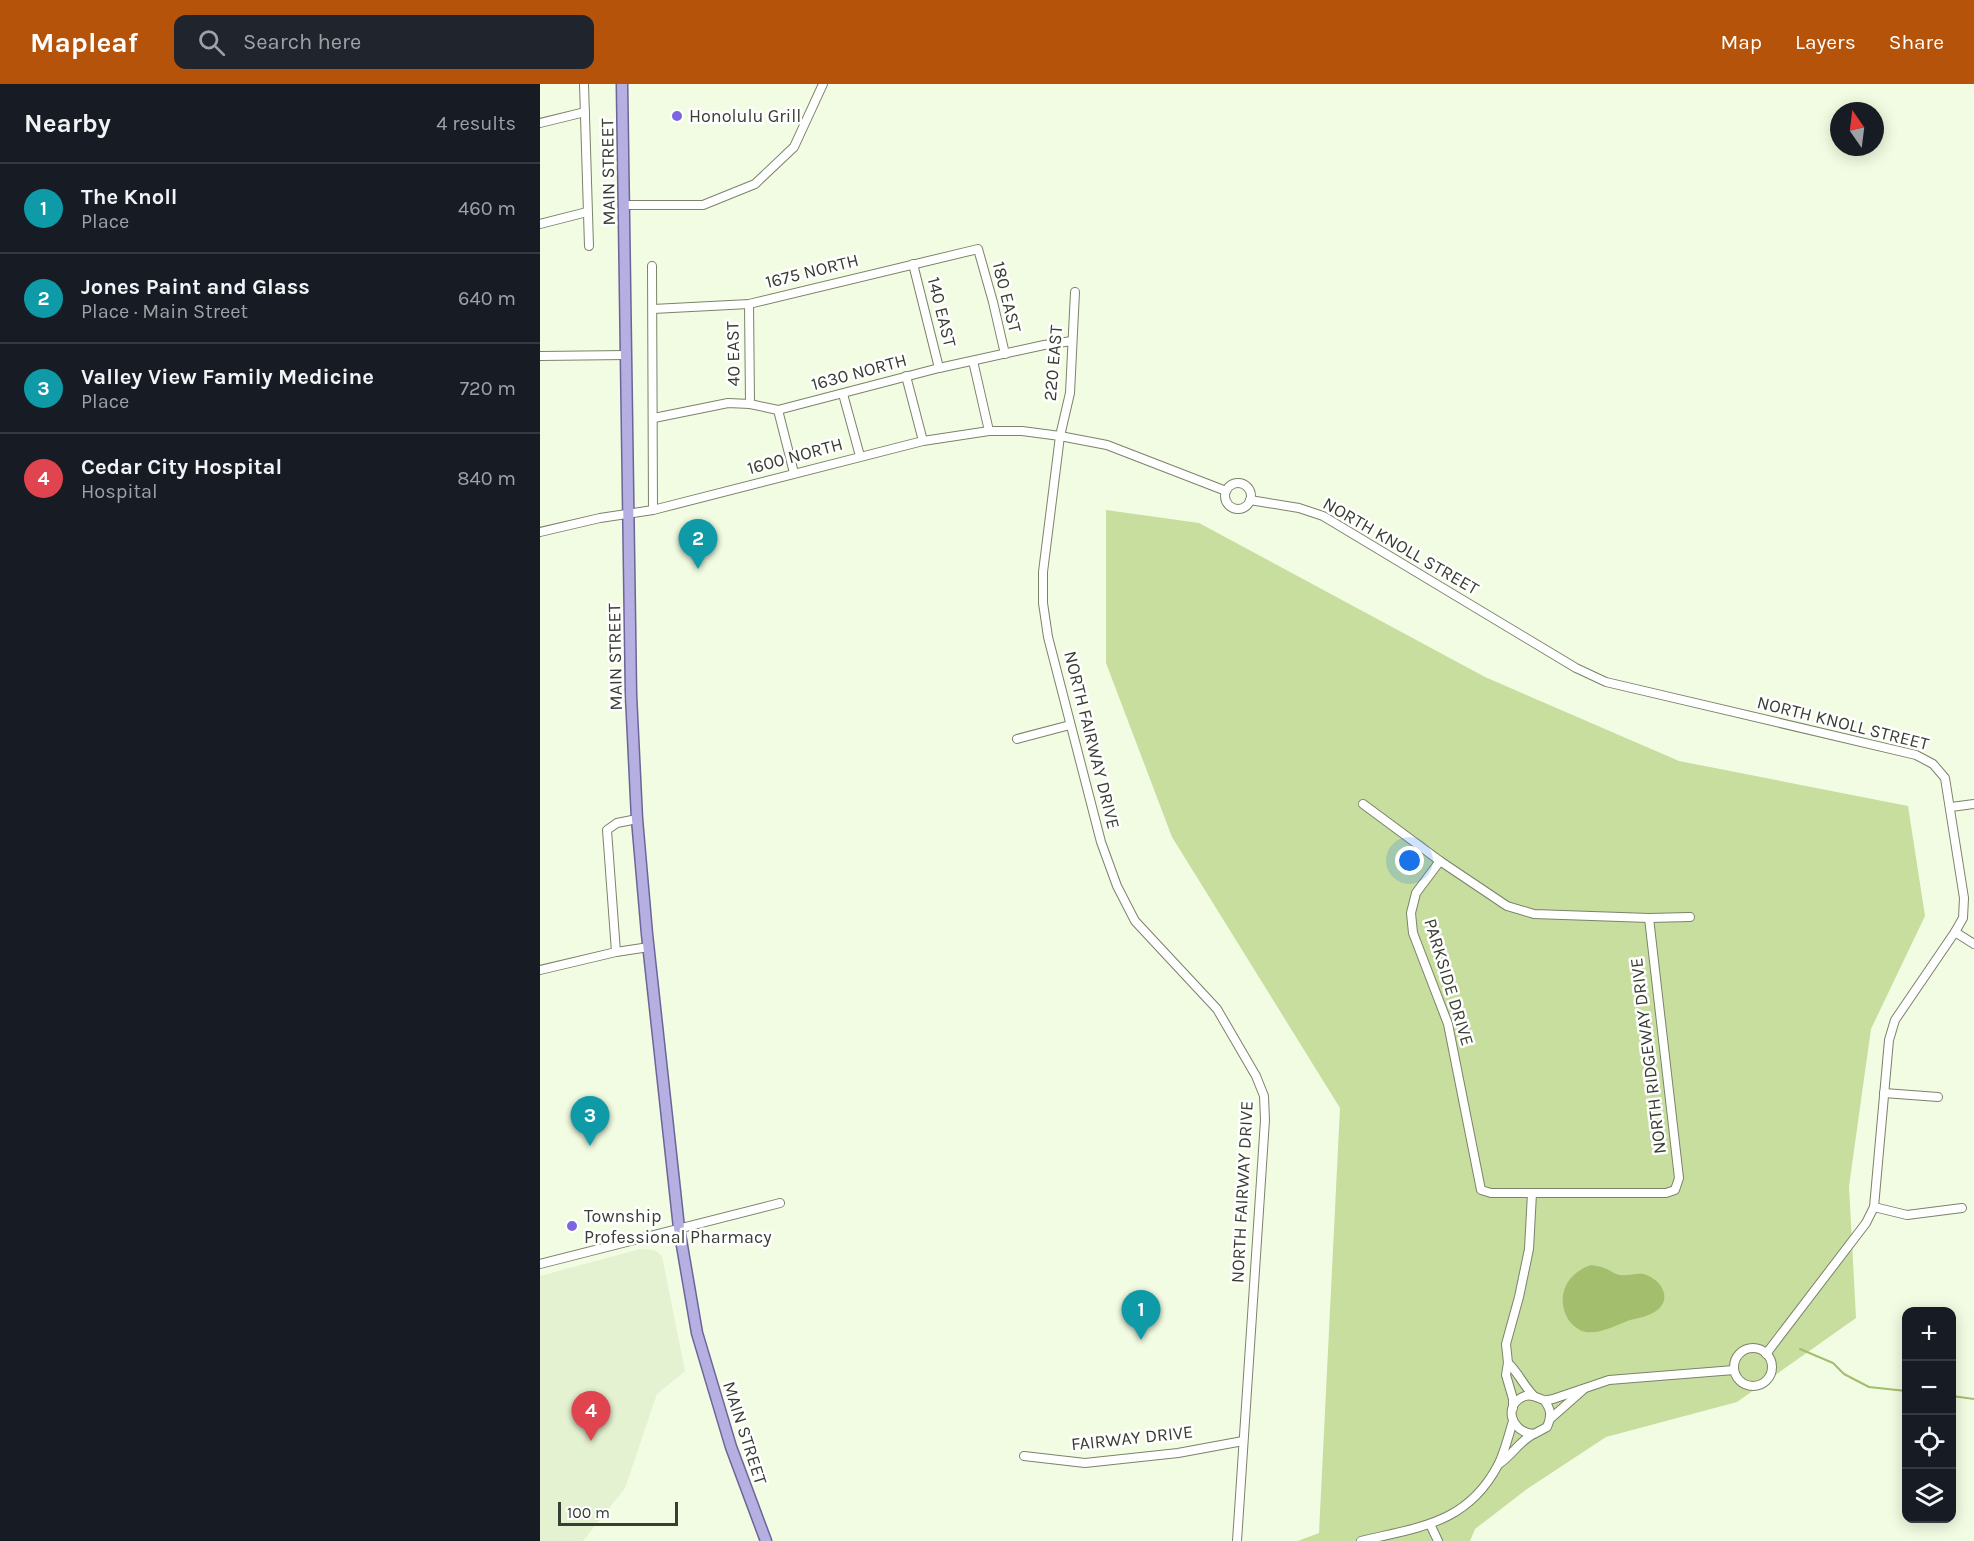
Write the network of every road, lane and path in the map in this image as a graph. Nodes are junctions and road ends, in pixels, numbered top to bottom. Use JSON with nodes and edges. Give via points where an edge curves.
{"nodes":[{"id":1,"x":584,"y":84,"type":"edge"},
{"id":2,"x":622,"y":84,"type":"edge"},
{"id":3,"x":823,"y":84,"type":"edge"},
{"id":4,"x":585,"y":112,"type":"junction"},
{"id":5,"x":540,"y":123,"type":"edge"},
{"id":6,"x":626,"y":205,"type":"junction"},
{"id":7,"x":587,"y":213,"type":"junction"},
{"id":8,"x":540,"y":224,"type":"edge"},
{"id":9,"x":589,"y":246,"type":"dead end"},
{"id":10,"x":978,"y":249,"type":"joint"},
{"id":11,"x":913,"y":264,"type":"junction"},
{"id":12,"x":652,"y":266,"type":"dead end"},
{"id":13,"x":1075,"y":292,"type":"dead end"},
{"id":14,"x":749,"y":304,"type":"junction"},
{"id":15,"x":653,"y":309,"type":"junction"},
{"id":16,"x":1072,"y":341,"type":"junction"},
{"id":17,"x":1005,"y":354,"type":"junction"},
{"id":18,"x":627,"y":355,"type":"junction"},
{"id":19,"x":540,"y":356,"type":"edge"},
{"id":20,"x":973,"y":361,"type":"junction"},
{"id":21,"x":939,"y":368,"type":"junction"},
{"id":22,"x":906,"y":376,"type":"junction"},
{"id":23,"x":843,"y":394,"type":"junction"},
{"id":24,"x":750,"y":404,"type":"junction"},
{"id":25,"x":778,"y":410,"type":"junction"},
{"id":26,"x":654,"y":418,"type":"junction"},
{"id":27,"x":988,"y":431,"type":"junction"},
{"id":28,"x":1060,"y":436,"type":"junction"},
{"id":29,"x":923,"y":441,"type":"junction"},
{"id":30,"x":860,"y":456,"type":"junction"},
{"id":31,"x":794,"y":473,"type":"junction"},
{"id":32,"x":1226,"y":491,"type":"junction"},
{"id":33,"x":1250,"y":500,"type":"junction"},
{"id":34,"x":653,"y":510,"type":"junction"},
{"id":35,"x":629,"y":513,"type":"junction"},
{"id":36,"x":540,"y":532,"type":"edge"},
{"id":37,"x":1071,"y":725,"type":"junction"},
{"id":38,"x":1017,"y":739,"type":"dead end"},
{"id":39,"x":1363,"y":804,"type":"dead end"},
{"id":40,"x":1974,"y":804,"type":"edge"},
{"id":41,"x":1951,"y":807,"type":"junction"},
{"id":42,"x":637,"y":819,"type":"junction"},
{"id":43,"x":1440,"y":861,"type":"junction"},
{"id":44,"x":1690,"y":917,"type":"dead end"},
{"id":45,"x":1649,"y":918,"type":"junction"},
{"id":46,"x":1955,"y":932,"type":"junction"},
{"id":47,"x":1974,"y":944,"type":"edge"},
{"id":48,"x":649,"y":947,"type":"junction"},
{"id":49,"x":616,"y":952,"type":"junction"},
{"id":50,"x":540,"y":970,"type":"edge"},
{"id":51,"x":1884,"y":1093,"type":"junction"},
{"id":52,"x":1938,"y":1097,"type":"dead end"},
{"id":53,"x":1532,"y":1193,"type":"junction"},
{"id":54,"x":780,"y":1203,"type":"dead end"},
{"id":55,"x":1874,"y":1207,"type":"junction"},
{"id":56,"x":1962,"y":1208,"type":"dead end"},
{"id":57,"x":679,"y":1228,"type":"junction"},
{"id":58,"x":540,"y":1264,"type":"edge"},
{"id":59,"x":1766,"y":1354,"type":"junction"},
{"id":60,"x":1508,"y":1363,"type":"junction"},
{"id":61,"x":1734,"y":1370,"type":"junction"},
{"id":62,"x":1584,"y":1389,"type":"junction"},
{"id":63,"x":1533,"y":1395,"type":"junction"},
{"id":64,"x":1544,"y":1400,"type":"junction"},
{"id":65,"x":1513,"y":1409,"type":"junction"},
{"id":66,"x":1550,"y":1419,"type":"junction"},
{"id":67,"x":1513,"y":1421,"type":"junction"},
{"id":68,"x":1534,"y":1434,"type":"junction"},
{"id":69,"x":1243,"y":1441,"type":"junction"},
{"id":70,"x":1024,"y":1456,"type":"dead end"},
{"id":71,"x":1499,"y":1464,"type":"junction"},
{"id":72,"x":1430,"y":1524,"type":"junction"},
{"id":73,"x":766,"y":1541,"type":"edge"},
{"id":74,"x":1237,"y":1541,"type":"edge"},
{"id":75,"x":1361,"y":1541,"type":"edge"},
{"id":76,"x":1438,"y":1541,"type":"edge"}],
"edges":[{"from":1,"to":4,"type":"street"},
{"from":2,"to":6,"type":"main road","name":"MAIN STREET"},
{"from":3,"to":6,"type":"street","via":[[794,147],[755,184],[703,205]]},
{"from":4,"to":5,"type":"street"},
{"from":4,"to":7,"type":"street"},
{"from":6,"to":18,"type":"main road","name":"MAIN STREET"},
{"from":7,"to":8,"type":"street"},
{"from":7,"to":9,"type":"street"},
{"from":10,"to":11,"type":"street","name":"1675 NORTH"},
{"from":10,"to":17,"type":"street","name":"180 EAST"},
{"from":11,"to":14,"type":"street","name":"1675 NORTH"},
{"from":11,"to":21,"type":"street","name":"140 EAST"},
{"from":12,"to":15,"type":"street"},
{"from":13,"to":16,"type":"street","name":"220 EAST"},
{"from":14,"to":15,"type":"street","name":"1675 NORTH"},
{"from":14,"to":24,"type":"street","name":"40 EAST"},
{"from":15,"to":26,"type":"street"},
{"from":16,"to":17,"type":"street","name":"1630 NORTH"},
{"from":16,"to":28,"type":"street","name":"220 EAST","via":[[1070,393]]},
{"from":17,"to":20,"type":"street","name":"1630 NORTH"},
{"from":18,"to":19,"type":"street"},
{"from":18,"to":35,"type":"main road","name":"MAIN STREET"},
{"from":20,"to":21,"type":"street","name":"1630 NORTH"},
{"from":20,"to":27,"type":"street"},
{"from":21,"to":22,"type":"street","name":"1630 NORTH"},
{"from":22,"to":23,"type":"street","name":"1630 NORTH"},
{"from":22,"to":29,"type":"street"},
{"from":23,"to":25,"type":"street","name":"1630 NORTH"},
{"from":23,"to":30,"type":"street"},
{"from":24,"to":25,"type":"street","name":"1630 NORTH"},
{"from":24,"to":26,"type":"street","name":"1630 NORTH","via":[[728,403]]},
{"from":25,"to":31,"type":"street"},
{"from":26,"to":34,"type":"street"},
{"from":27,"to":28,"type":"street","name":"1600 NORTH"},
{"from":27,"to":29,"type":"street","name":"1600 NORTH"},
{"from":28,"to":32,"type":"street","name":"NORTH KNOLL STREET","via":[[1107,445]]},
{"from":28,"to":37,"type":"street","name":"NORTH FAIRWAY DRIVE","via":[[1043,572],[1043,603]]},
{"from":29,"to":30,"type":"street","name":"1600 NORTH"},
{"from":30,"to":31,"type":"street","name":"1600 NORTH"},
{"from":31,"to":34,"type":"street","name":"1600 NORTH"},
{"from":32,"to":33,"type":"street","name":"NORTH KNOLL STREET","via":[[1236,483],[1244,484],[1250,491]]},
{"from":32,"to":33,"type":"street","name":"NORTH KNOLL STREET","via":[[1227,503],[1233,508],[1245,506]]},
{"from":33,"to":41,"type":"street","name":"NORTH KNOLL STREET","via":[[1323,516],[1576,668],[1606,682],[1916,755],[1933,764],[1945,778]]},
{"from":34,"to":35,"type":"street","name":"1600 NORTH"},
{"from":35,"to":36,"type":"street","name":"1600 NORTH"},
{"from":35,"to":42,"type":"main road","name":"MAIN STREET"},
{"from":37,"to":38,"type":"street"},
{"from":37,"to":69,"type":"street","name":"NORTH FAIRWAY DRIVE","via":[[1116,886],[1135,921],[1216,1009],[1264,1096]]},
{"from":39,"to":43,"type":"street"},
{"from":40,"to":41,"type":"street"},
{"from":41,"to":46,"type":"street","name":"NORTH KNOLL STREET","via":[[1964,898],[1963,918]]},
{"from":42,"to":48,"type":"main road","name":"MAIN STREET"},
{"from":42,"to":49,"type":"street","via":[[617,823],[607,830]]},
{"from":43,"to":45,"type":"street","via":[[1507,906],[1534,914]]},
{"from":43,"to":53,"type":"street","name":"PARKSIDE DRIVE","via":[[1416,893],[1411,913],[1413,933],[1448,1023],[1481,1190]]},
{"from":44,"to":45,"type":"street"},
{"from":45,"to":53,"type":"street","name":"NORTH RIDGEWAY DRIVE","via":[[1679,1178],[1675,1190]]},
{"from":46,"to":47,"type":"street"},
{"from":46,"to":51,"type":"street","name":"NORTH KNOLL STREET","via":[[1894,1020],[1888,1040]]},
{"from":48,"to":49,"type":"street"},
{"from":48,"to":57,"type":"main road","name":"MAIN STREET"},
{"from":49,"to":50,"type":"street"},
{"from":51,"to":52,"type":"street"},
{"from":51,"to":55,"type":"street","name":"NORTH KNOLL STREET"},
{"from":53,"to":60,"type":"street","via":[[1529,1249],[1506,1344]]},
{"from":54,"to":57,"type":"street"},
{"from":55,"to":56,"type":"street","via":[[1907,1215]]},
{"from":55,"to":59,"type":"street","name":"NORTH KNOLL STREET","via":[[1866,1223]]},
{"from":57,"to":58,"type":"street"},
{"from":57,"to":73,"type":"main road","name":"MAIN STREET","via":[[697,1333],[730,1445]]},
{"from":59,"to":61,"type":"street","via":[[1760,1349],[1744,1350],[1734,1362]]},
{"from":59,"to":61,"type":"street","via":[[1772,1366],[1763,1383],[1742,1383]]},
{"from":60,"to":63,"type":"street"},
{"from":60,"to":65,"type":"street","via":[[1506,1375]]},
{"from":61,"to":62,"type":"street","via":[[1609,1380]]},
{"from":62,"to":64,"type":"street"},
{"from":62,"to":66,"type":"street"},
{"from":63,"to":64,"type":"street"},
{"from":63,"to":65,"type":"street","via":[[1520,1399]]},
{"from":64,"to":66,"type":"street"},
{"from":65,"to":67,"type":"street"},
{"from":66,"to":68,"type":"street","via":[[1547,1427]]},
{"from":67,"to":68,"type":"street","via":[[1520,1431]]},
{"from":67,"to":71,"type":"street"},
{"from":68,"to":71,"type":"street"},
{"from":69,"to":70,"type":"street","name":"FAIRWAY DRIVE","via":[[1084,1463]]},
{"from":69,"to":74,"type":"street","name":"NORTH FAIRWAY DRIVE"},
{"from":71,"to":72,"type":"street","via":[[1479,1493],[1458,1512]]},
{"from":72,"to":75,"type":"street"},
{"from":72,"to":76,"type":"street"}]}
